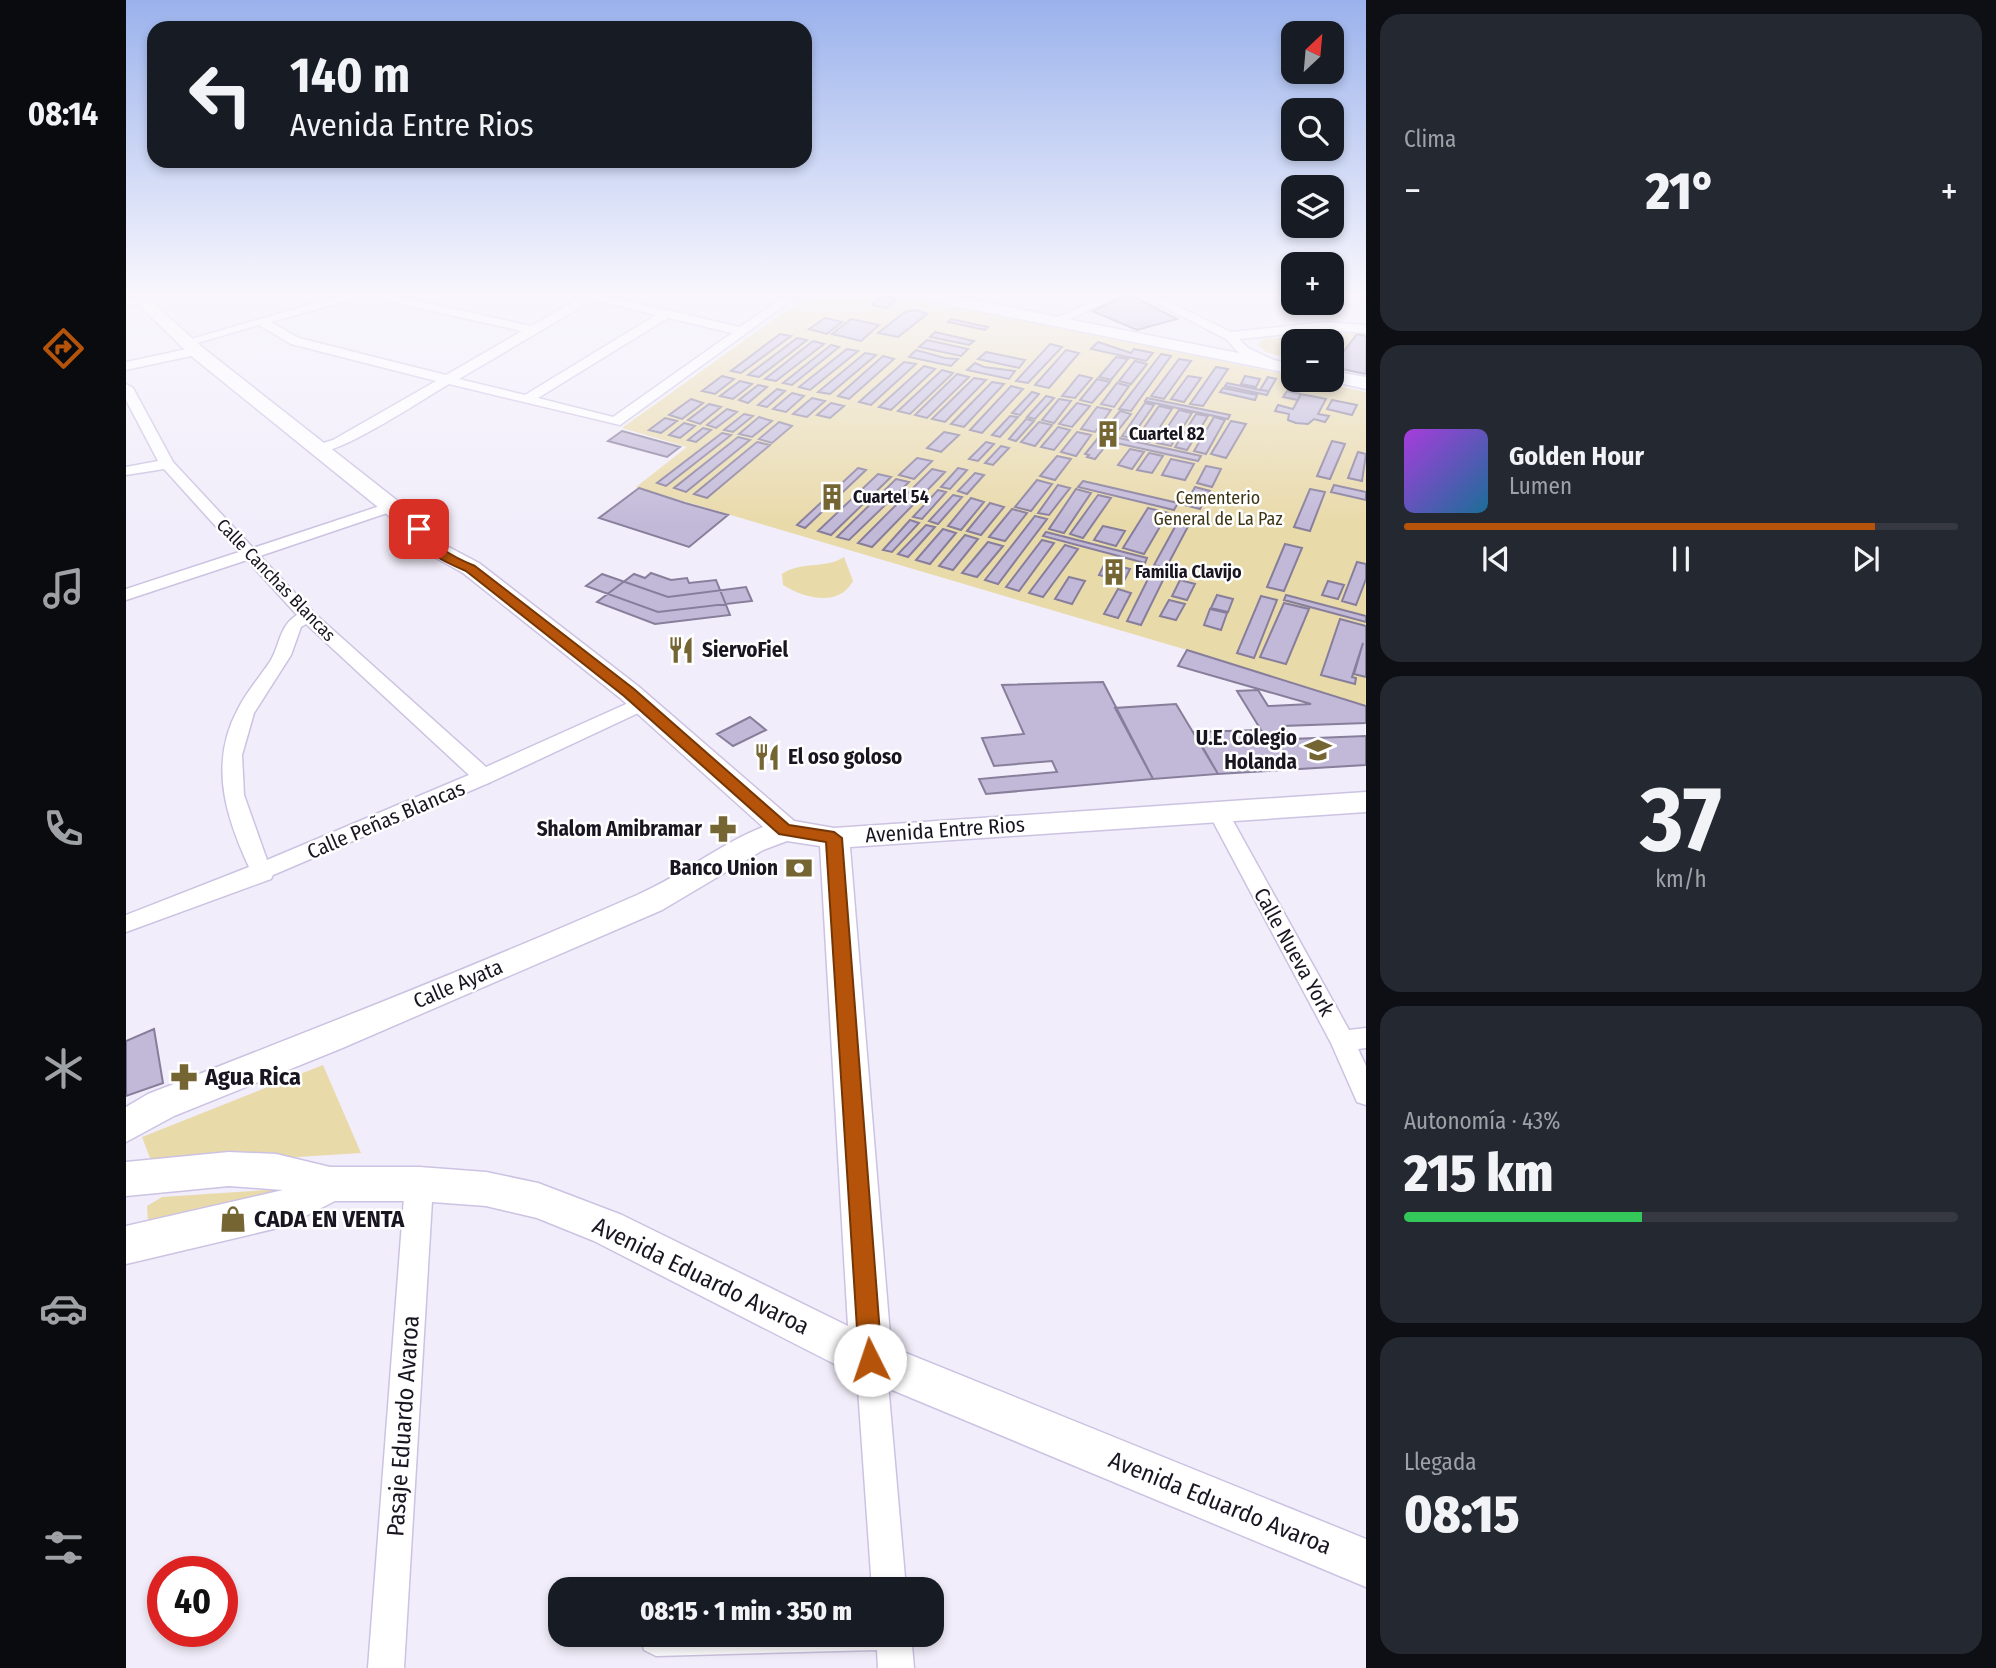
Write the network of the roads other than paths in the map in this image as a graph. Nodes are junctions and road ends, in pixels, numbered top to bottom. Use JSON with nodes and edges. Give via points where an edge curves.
{"nodes":[{"id":1,"x":220,"y":370,"type":"edge"},
{"id":2,"x":414,"y":370,"type":"edge"},
{"id":3,"x":467,"y":370,"type":"edge"},
{"id":4,"x":575,"y":370,"type":"edge"},
{"id":5,"x":687,"y":370,"type":"edge"},
{"id":6,"x":1344,"y":378,"type":"edge"},
{"id":7,"x":452,"y":379,"type":"junction"},
{"id":8,"x":1366,"y":383,"type":"edge"},
{"id":9,"x":126,"y":388,"type":"edge"},
{"id":10,"x":528,"y":399,"type":"junction"},
{"id":11,"x":320,"y":449,"type":"junction"},
{"id":12,"x":167,"y":464,"type":"junction"},
{"id":13,"x":126,"y":471,"type":"edge"},
{"id":14,"x":391,"y":507,"type":"junction"},
{"id":15,"x":251,"y":553,"type":"junction"},
{"id":16,"x":126,"y":595,"type":"edge"},
{"id":17,"x":307,"y":617,"type":"junction"},
{"id":18,"x":642,"y":704,"type":"junction"},
{"id":19,"x":484,"y":777,"type":"junction"},
{"id":20,"x":1366,"y":802,"type":"edge"},
{"id":21,"x":1218,"y":812,"type":"junction"},
{"id":22,"x":785,"y":830,"type":"junction"},
{"id":23,"x":834,"y":838,"type":"junction"},
{"id":24,"x":263,"y":873,"type":"junction"},
{"id":25,"x":126,"y":924,"type":"edge"},
{"id":26,"x":1354,"y":1040,"type":"edge"},
{"id":27,"x":1366,"y":1094,"type":"edge"},
{"id":28,"x":126,"y":1126,"type":"edge"},
{"id":29,"x":126,"y":1179,"type":"edge"},
{"id":30,"x":330,"y":1184,"type":"junction"},
{"id":31,"x":419,"y":1184,"type":"junction"},
{"id":32,"x":126,"y":1245,"type":"edge"},
{"id":33,"x":870,"y":1360,"type":"junction"},
{"id":34,"x":1366,"y":1563,"type":"edge"},
{"id":35,"x":888,"y":1577,"type":"edge"},
{"id":36,"x":894,"y":1647,"type":"edge"},
{"id":37,"x":386,"y":1668,"type":"edge"},
{"id":38,"x":896,"y":1668,"type":"edge"}],
"edges":[{"from":1,"to":11,"type":"main road"},
{"from":2,"to":7,"type":"street"},
{"from":3,"to":7,"type":"street"},
{"from":4,"to":10,"type":"street"},
{"from":5,"to":10,"type":"street","via":[[615,422]]},
{"from":6,"to":8,"type":"main road"},
{"from":7,"to":10,"type":"street"},
{"from":7,"to":11,"type":"street"},
{"from":9,"to":12,"type":"street","name":"Calle Canchas Blancas"},
{"from":11,"to":14,"type":"main road"},
{"from":12,"to":13,"type":"street"},
{"from":12,"to":15,"type":"street","name":"Calle Canchas Blancas"},
{"from":14,"to":15,"type":"street"},
{"from":14,"to":18,"type":"main road","via":[[419,529],[427,544],[471,568]]},
{"from":15,"to":16,"type":"street"},
{"from":15,"to":17,"type":"street","name":"Calle Canchas Blancas"},
{"from":17,"to":19,"type":"street","name":"Calle Canchas Blancas"},
{"from":17,"to":24,"type":"street","via":[[294,624],[282,656],[245,712],[231,760],[231,791]]},
{"from":18,"to":19,"type":"street","name":"Calle Peñas Blancas"},
{"from":18,"to":22,"type":"main road"},
{"from":19,"to":24,"type":"street","name":"Calle Peñas Blancas"},
{"from":20,"to":21,"type":"main road","name":"Avenida Entre Rios"},
{"from":21,"to":23,"type":"main road","name":"Avenida Entre Rios"},
{"from":21,"to":26,"type":"street","name":"Calle Nueva York"},
{"from":22,"to":23,"type":"main road","name":"Avenida Entre Rios"},
{"from":22,"to":28,"type":"main road","name":"Calle Ayata","via":[[752,843],[651,902],[161,1105]]},
{"from":23,"to":33,"type":"main road"},
{"from":24,"to":25,"type":"street","name":"Calle Peñas Blancas"},
{"from":26,"to":27,"type":"street","name":"Calle Nueva York"},
{"from":29,"to":30,"type":"main road","name":"Avenida Eduardo Avaroa","via":[[229,1169],[276,1171]]},
{"from":30,"to":31,"type":"main road","name":"Avenida Eduardo Avaroa"},
{"from":30,"to":32,"type":"main road","name":"Avenida Eduardo Avaroa","via":[[286,1208]]},
{"from":31,"to":33,"type":"main road","name":"Avenida Eduardo Avaroa","via":[[486,1189],[538,1201],[608,1228]]},
{"from":31,"to":37,"type":"street","name":"Pasaje Eduardo Avaroa"},
{"from":33,"to":34,"type":"main road","name":"Avenida Eduardo Avaroa"},
{"from":33,"to":35,"type":"street"},
{"from":36,"to":38,"type":"street"}]}
